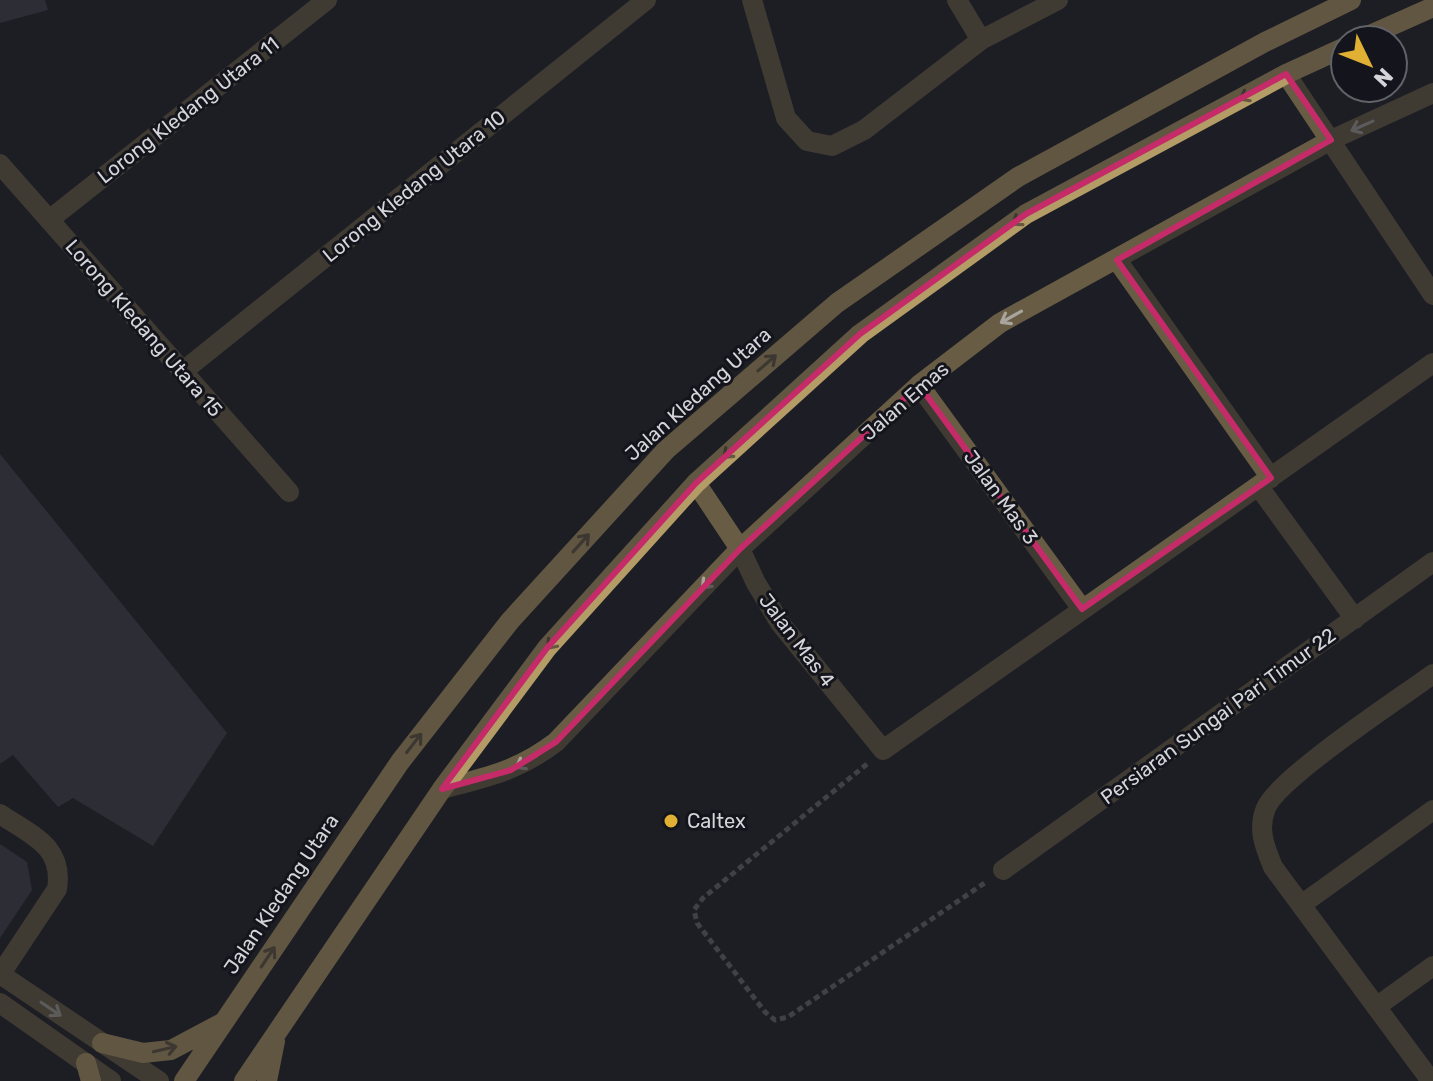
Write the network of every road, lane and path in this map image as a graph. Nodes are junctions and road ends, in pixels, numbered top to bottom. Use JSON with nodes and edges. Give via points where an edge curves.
{"nodes":[{"id":1,"x":327,"y":0,"type":"edge"},
{"id":2,"x":646,"y":0,"type":"edge"},
{"id":3,"x":752,"y":0,"type":"edge"},
{"id":4,"x":957,"y":0,"type":"edge"},
{"id":5,"x":1058,"y":0,"type":"edge"},
{"id":6,"x":1351,"y":0,"type":"edge"},
{"id":7,"x":1433,"y":7,"type":"edge"},
{"id":8,"x":1395,"y":24,"type":"edge"},
{"id":9,"x":981,"y":40,"type":"junction"},
{"id":10,"x":1329,"y":54,"type":"edge"},
{"id":11,"x":1286,"y":74,"type":"junction"},
{"id":12,"x":1433,"y":93,"type":"edge"},
{"id":13,"x":1331,"y":140,"type":"junction"},
{"id":14,"x":0,"y":164,"type":"edge"},
{"id":15,"x":49,"y":220,"type":"junction"},
{"id":16,"x":1117,"y":260,"type":"junction"},
{"id":17,"x":1433,"y":295,"type":"edge"},
{"id":18,"x":1433,"y":363,"type":"edge"},
{"id":19,"x":182,"y":372,"type":"junction"},
{"id":20,"x":919,"y":385,"type":"junction"},
{"id":21,"x":1265,"y":482,"type":"junction"},
{"id":22,"x":696,"y":483,"type":"junction"},
{"id":23,"x":289,"y":492,"type":"dead end"},
{"id":24,"x":740,"y":549,"type":"junction"},
{"id":25,"x":1433,"y":562,"type":"edge"},
{"id":26,"x":1082,"y":609,"type":"junction"},
{"id":27,"x":1355,"y":619,"type":"junction"},
{"id":28,"x":1433,"y":674,"type":"edge"},
{"id":29,"x":883,"y":750,"type":"junction"},
{"id":30,"x":442,"y":789,"type":"junction"},
{"id":31,"x":1433,"y":810,"type":"edge"},
{"id":32,"x":0,"y":814,"type":"edge"},
{"id":33,"x":1003,"y":870,"type":"joint"},
{"id":34,"x":1301,"y":905,"type":"junction"},
{"id":35,"x":1433,"y":966,"type":"edge"},
{"id":36,"x":0,"y":975,"type":"edge"},
{"id":37,"x":0,"y":1003,"type":"edge"},
{"id":38,"x":1376,"y":1007,"type":"junction"},
{"id":39,"x":224,"y":1022,"type":"junction"},
{"id":40,"x":276,"y":1034,"type":"junction"},
{"id":41,"x":102,"y":1043,"type":"junction"},
{"id":42,"x":88,"y":1072,"type":"edge"},
{"id":43,"x":111,"y":1081,"type":"edge"},
{"id":44,"x":159,"y":1081,"type":"edge"},
{"id":45,"x":184,"y":1081,"type":"edge"},
{"id":46,"x":244,"y":1081,"type":"edge"},
{"id":47,"x":267,"y":1081,"type":"edge"},
{"id":48,"x":1431,"y":1081,"type":"edge"}],
"edges":[{"from":1,"to":15,"type":"street","name":"Lorong Kledang Utara 11"},
{"from":2,"to":19,"type":"street","name":"Lorong Kledang Utara 10"},
{"from":3,"to":9,"type":"street","via":[[786,118],[807,141],[832,146],[864,130]]},
{"from":4,"to":9,"type":"street"},
{"from":5,"to":9,"type":"street"},
{"from":39,"to":6,"type":"main road","name":"Jalan Kledang Utara","one_way":true,"via":[[400,762],[510,621],[666,450],[837,303],[1018,177]]},
{"from":7,"to":8,"type":"main road"},
{"from":10,"to":11,"type":"main road"},
{"from":11,"to":13,"type":"street"},
{"from":11,"to":22,"type":"main road","one_way":true,"via":[[1026,214],[860,334]]},
{"from":12,"to":13,"type":"street","name":"Jalan Emas","one_way":true},
{"from":13,"to":16,"type":"street","name":"Jalan Emas"},
{"from":13,"to":17,"type":"street"},
{"from":14,"to":15,"type":"street","name":"Lorong Kledang Utara 15"},
{"from":15,"to":19,"type":"street","name":"Lorong Kledang Utara 15"},
{"from":16,"to":20,"type":"street","name":"Jalan Emas","one_way":true,"via":[[1000,323]]},
{"from":16,"to":21,"type":"street"},
{"from":18,"to":21,"type":"street"},
{"from":19,"to":23,"type":"street","name":"Lorong Kledang Utara 15"},
{"from":20,"to":24,"type":"street","name":"Jalan Emas"},
{"from":20,"to":26,"type":"street","name":"Jalan Mas 3"},
{"from":21,"to":26,"type":"street"},
{"from":21,"to":27,"type":"street"},
{"from":22,"to":24,"type":"street","name":"Jalan Mas 4"},
{"from":22,"to":30,"type":"main road","one_way":true,"via":[[547,648]]},
{"from":24,"to":29,"type":"street","name":"Jalan Mas 4","via":[[780,623]]},
{"from":24,"to":30,"type":"street","name":"Jalan Emas","one_way":true,"via":[[556,742],[511,770]]},
{"from":25,"to":27,"type":"street","name":"Persiaran Sungai Pari Timur 22"},
{"from":26,"to":29,"type":"street"},
{"from":27,"to":33,"type":"street","name":"Persiaran Sungai Pari Timur 22"},
{"from":28,"to":34,"type":"street","via":[[1286,782],[1266,807],[1261,835],[1273,867]]},
{"from":29,"to":33,"type":"path","via":[[694,910],[697,923],[765,1012],[775,1020],[788,1017]]},
{"from":30,"to":40,"type":"main road"},
{"from":31,"to":34,"type":"street"},
{"from":32,"to":36,"type":"street","via":[[54,854],[60,872],[57,889]]},
{"from":34,"to":38,"type":"street"},
{"from":35,"to":38,"type":"street"},
{"from":36,"to":41,"type":"street","one_way":true},
{"from":37,"to":42,"type":"street"},
{"from":38,"to":48,"type":"street"},
{"from":41,"to":39,"type":"main road","one_way":true,"via":[[143,1053],[171,1050]]},
{"from":39,"to":45,"type":"main road","name":"Jalan Kledang Utara"},
{"from":40,"to":46,"type":"main road"},
{"from":40,"to":47,"type":"main road"},
{"from":41,"to":44,"type":"street"},
{"from":42,"to":43,"type":"street"}]}
